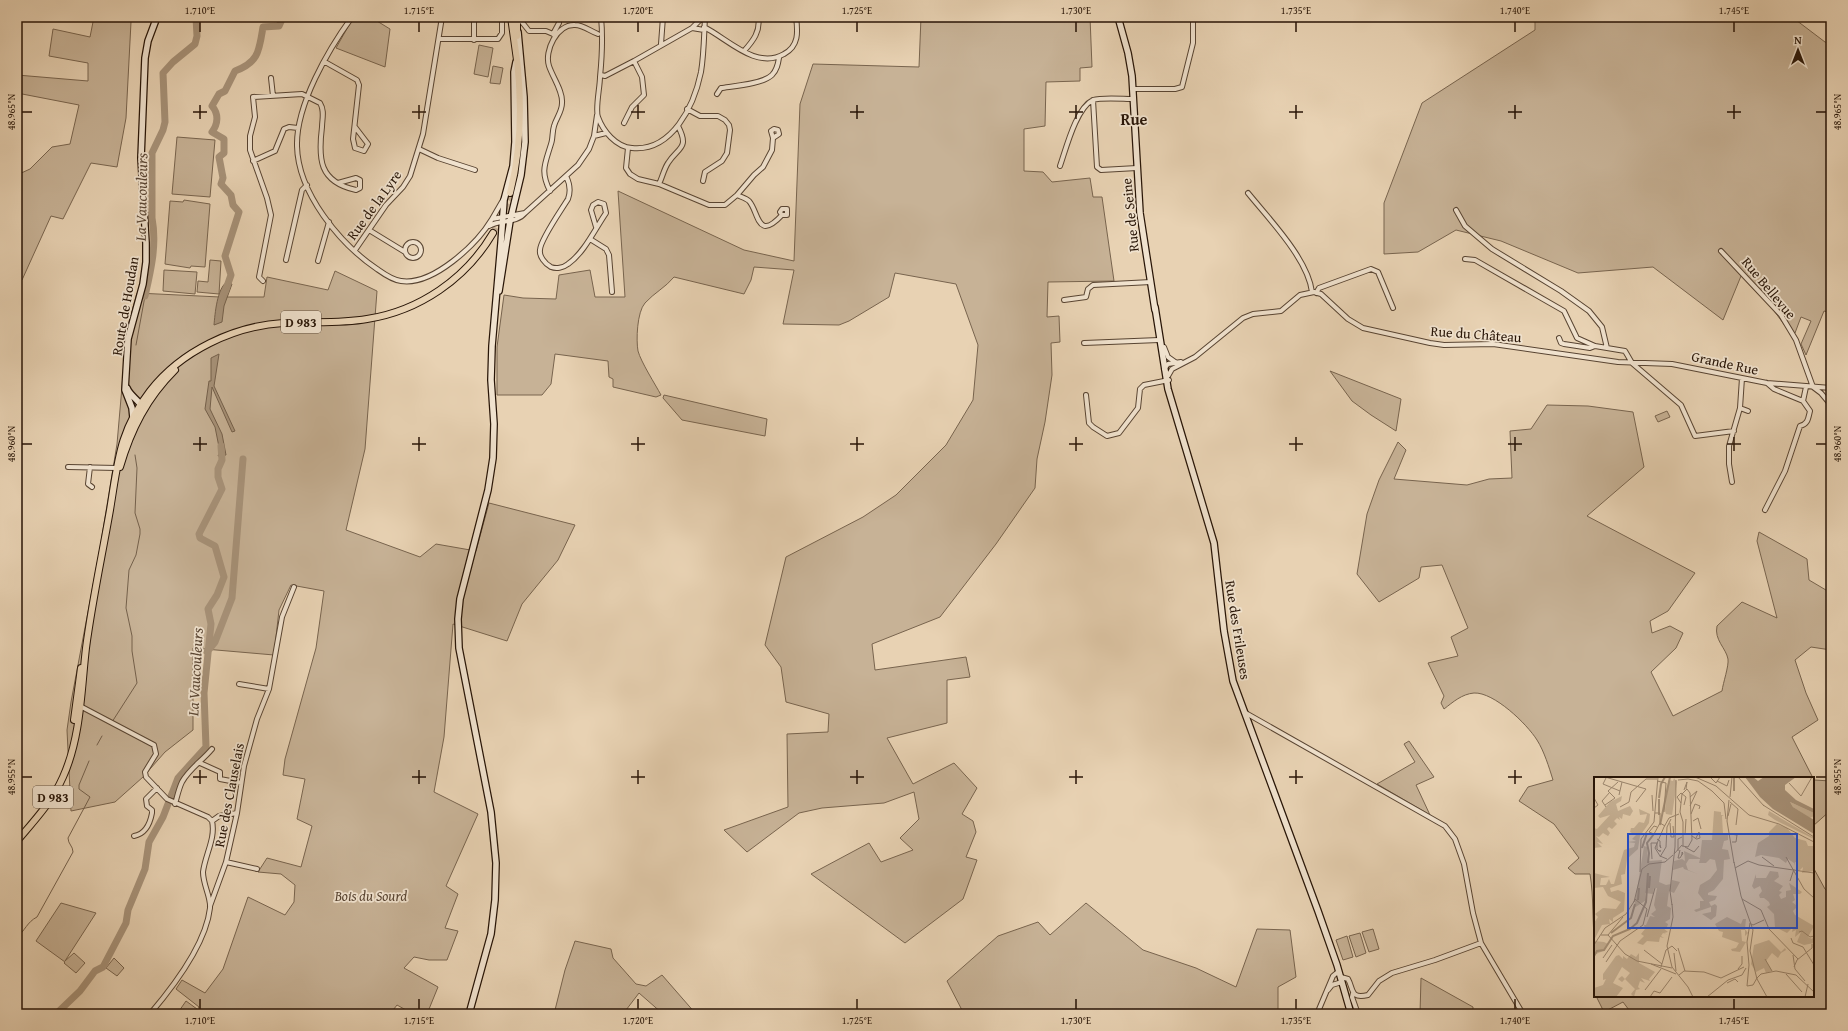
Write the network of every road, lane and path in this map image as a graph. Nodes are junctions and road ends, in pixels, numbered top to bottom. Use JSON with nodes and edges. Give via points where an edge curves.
{"nodes":[{"id":1,"x":157,"y":17,"type":"edge"},
{"id":2,"x":352,"y":17,"type":"edge"},
{"id":3,"x":442,"y":17,"type":"edge"},
{"id":4,"x":474,"y":17,"type":"edge"},
{"id":5,"x":502,"y":17,"type":"edge"},
{"id":6,"x":512,"y":17,"type":"edge"},
{"id":7,"x":517,"y":17,"type":"edge"},
{"id":8,"x":559,"y":17,"type":"edge"},
{"id":9,"x":601,"y":17,"type":"edge"},
{"id":10,"x":663,"y":17,"type":"edge"},
{"id":11,"x":704,"y":17,"type":"edge"},
{"id":12,"x":758,"y":17,"type":"edge"},
{"id":13,"x":796,"y":17,"type":"edge"},
{"id":14,"x":1118,"y":17,"type":"edge"},
{"id":15,"x":1193,"y":17,"type":"edge"},
{"id":16,"x":692,"y":28,"type":"junction"},
{"id":17,"x":704,"y":29,"type":"junction"},
{"id":18,"x":600,"y":33,"type":"junction"},
{"id":19,"x":554,"y":35,"type":"junction"},
{"id":20,"x":439,"y":39,"type":"junction"},
{"id":21,"x":474,"y":40,"type":"junction"},
{"id":22,"x":661,"y":44,"type":"junction"},
{"id":23,"x":744,"y":51,"type":"junction"},
{"id":24,"x":779,"y":58,"type":"junction"},
{"id":25,"x":517,"y":60,"type":"junction"},
{"id":26,"x":634,"y":61,"type":"junction"},
{"id":27,"x":324,"y":62,"type":"junction"},
{"id":28,"x":600,"y":75,"type":"junction"},
{"id":29,"x":271,"y":78,"type":"dead end"},
{"id":30,"x":1133,"y":89,"type":"junction"},
{"id":31,"x":717,"y":94,"type":"dead end"},
{"id":32,"x":273,"y":96,"type":"junction"},
{"id":33,"x":307,"y":97,"type":"junction"},
{"id":34,"x":1134,"y":99,"type":"junction"},
{"id":35,"x":1093,"y":100,"type":"junction"},
{"id":36,"x":687,"y":109,"type":"junction"},
{"id":37,"x":597,"y":115,"type":"junction"},
{"id":38,"x":624,"y":123,"type":"dead end"},
{"id":39,"x":678,"y":126,"type":"junction"},
{"id":40,"x":355,"y":127,"type":"junction"},
{"id":41,"x":298,"y":128,"type":"junction"},
{"id":42,"x":606,"y":133,"type":"junction"},
{"id":43,"x":594,"y":136,"type":"junction"},
{"id":44,"x":773,"y":138,"type":"dead end"},
{"id":45,"x":628,"y":148,"type":"junction"},
{"id":46,"x":419,"y":150,"type":"junction"},
{"id":47,"x":253,"y":161,"type":"junction"},
{"id":48,"x":1060,"y":166,"type":"dead end"},
{"id":49,"x":1137,"y":168,"type":"junction"},
{"id":50,"x":475,"y":170,"type":"dead end"},
{"id":51,"x":566,"y":176,"type":"junction"},
{"id":52,"x":703,"y":181,"type":"dead end"},
{"id":53,"x":338,"y":183,"type":"junction"},
{"id":54,"x":659,"y":184,"type":"junction"},
{"id":55,"x":307,"y":185,"type":"junction"},
{"id":56,"x":550,"y":191,"type":"junction"},
{"id":57,"x":510,"y":193,"type":"tunnel mouth"},
{"id":58,"x":1248,"y":193,"type":"dead end"},
{"id":59,"x":737,"y":195,"type":"junction"},
{"id":60,"x":504,"y":200,"type":"junction"},
{"id":61,"x":1456,"y":210,"type":"dead end"},
{"id":62,"x":782,"y":215,"type":"dead end"},
{"id":63,"x":511,"y":218,"type":"junction"},
{"id":64,"x":492,"y":219,"type":"junction"},
{"id":65,"x":502,"y":219,"type":"junction"},
{"id":66,"x":329,"y":222,"type":"junction"},
{"id":67,"x":596,"y":227,"type":"junction"},
{"id":68,"x":487,"y":228,"type":"junction"},
{"id":69,"x":369,"y":230,"type":"junction"},
{"id":70,"x":502,"y":230,"type":"junction"},
{"id":71,"x":493,"y":233,"type":"tunnel mouth"},
{"id":72,"x":590,"y":239,"type":"junction"},
{"id":73,"x":355,"y":250,"type":"junction"},
{"id":74,"x":1720,"y":251,"type":"dead end"},
{"id":75,"x":405,"y":252,"type":"junction"},
{"id":76,"x":1465,"y":259,"type":"dead end"},
{"id":77,"x":286,"y":260,"type":"dead end"},
{"id":78,"x":318,"y":262,"type":"dead end"},
{"id":79,"x":263,"y":281,"type":"dead end"},
{"id":80,"x":1150,"y":282,"type":"junction"},
{"id":81,"x":612,"y":292,"type":"dead end"},
{"id":82,"x":1314,"y":292,"type":"junction"},
{"id":83,"x":1064,"y":300,"type":"dead end"},
{"id":84,"x":495,"y":307,"type":"junction"},
{"id":85,"x":1155,"y":307,"type":"junction"},
{"id":86,"x":1393,"y":308,"type":"dead end"},
{"id":87,"x":1559,"y":338,"type":"dead end"},
{"id":88,"x":1159,"y":340,"type":"junction"},
{"id":89,"x":1084,"y":343,"type":"dead end"},
{"id":90,"x":1595,"y":346,"type":"junction"},
{"id":91,"x":1164,"y":348,"type":"junction"},
{"id":92,"x":1607,"y":348,"type":"junction"},
{"id":93,"x":192,"y":354,"type":"junction"},
{"id":94,"x":1632,"y":363,"type":"junction"},
{"id":95,"x":1176,"y":365,"type":"junction"},
{"id":96,"x":1165,"y":366,"type":"junction"},
{"id":97,"x":1742,"y":378,"type":"junction"},
{"id":98,"x":1168,"y":379,"type":"junction"},
{"id":99,"x":1767,"y":383,"type":"junction"},
{"id":100,"x":126,"y":385,"type":"junction"},
{"id":101,"x":1813,"y":387,"type":"junction"},
{"id":102,"x":1831,"y":388,"type":"edge"},
{"id":103,"x":1806,"y":389,"type":"junction"},
{"id":104,"x":147,"y":395,"type":"junction"},
{"id":105,"x":1086,"y":395,"type":"dead end"},
{"id":106,"x":134,"y":397,"type":"junction"},
{"id":107,"x":1797,"y":398,"type":"junction"},
{"id":108,"x":1803,"y":401,"type":"junction"},
{"id":109,"x":130,"y":403,"type":"junction"},
{"id":110,"x":1831,"y":405,"type":"edge"},
{"id":111,"x":141,"y":407,"type":"junction"},
{"id":112,"x":1740,"y":408,"type":"junction"},
{"id":113,"x":1748,"y":411,"type":"dead end"},
{"id":114,"x":133,"y":418,"type":"junction"},
{"id":115,"x":1734,"y":431,"type":"junction"},
{"id":116,"x":122,"y":451,"type":"junction"},
{"id":117,"x":68,"y":466,"type":"dead end"},
{"id":118,"x":90,"y":467,"type":"junction"},
{"id":119,"x":118,"y":468,"type":"junction"},
{"id":120,"x":1732,"y":482,"type":"dead end"},
{"id":121,"x":92,"y":487,"type":"dead end"},
{"id":122,"x":1765,"y":510,"type":"dead end"},
{"id":123,"x":294,"y":587,"type":"dead end"},
{"id":124,"x":239,"y":684,"type":"dead end"},
{"id":125,"x":269,"y":689,"type":"junction"},
{"id":126,"x":78,"y":705,"type":"junction"},
{"id":127,"x":1244,"y":712,"type":"junction"},
{"id":128,"x":212,"y":749,"type":"dead end"},
{"id":129,"x":200,"y":763,"type":"junction"},
{"id":130,"x":241,"y":783,"type":"junction"},
{"id":131,"x":156,"y":788,"type":"junction"},
{"id":132,"x":174,"y":803,"type":"junction"},
{"id":133,"x":236,"y":813,"type":"junction"},
{"id":134,"x":212,"y":821,"type":"junction"},
{"id":135,"x":134,"y":836,"type":"dead end"},
{"id":136,"x":17,"y":841,"type":"edge"},
{"id":137,"x":226,"y":862,"type":"junction"},
{"id":138,"x":257,"y":869,"type":"dead end"},
{"id":139,"x":210,"y":906,"type":"junction"},
{"id":140,"x":1481,"y":943,"type":"junction"},
{"id":141,"x":1341,"y":977,"type":"junction"},
{"id":142,"x":1326,"y":992,"type":"junction"},
{"id":143,"x":1353,"y":993,"type":"junction"},
{"id":144,"x":150,"y":1014,"type":"edge"},
{"id":145,"x":469,"y":1014,"type":"edge"},
{"id":146,"x":1317,"y":1014,"type":"edge"},
{"id":147,"x":1351,"y":1014,"type":"edge"},
{"id":148,"x":1358,"y":1014,"type":"edge"},
{"id":149,"x":1523,"y":1014,"type":"edge"}],
"edges":[{"from":1,"to":100,"type":"street","name":"Route de Houdan","via":[[145,58],[143,98],[141,158],[146,262],[143,284],[128,339]]},
{"from":2,"to":27,"type":"street"},
{"from":3,"to":20,"type":"street","name":"Rue de la Lyre"},
{"from":4,"to":21,"type":"street"},
{"from":5,"to":21,"type":"street","via":[[502,33],[498,39]]},
{"from":6,"to":25,"type":"main road"},
{"from":7,"to":19,"type":"street","via":[[528,31],[546,31]]},
{"from":7,"to":25,"type":"main road"},
{"from":7,"to":63,"type":"street","via":[[524,97],[524,142],[521,175]]},
{"from":8,"to":19,"type":"street"},
{"from":9,"to":18,"type":"street"},
{"from":10,"to":22,"type":"street"},
{"from":11,"to":16,"type":"street"},
{"from":11,"to":17,"type":"street"},
{"from":12,"to":23,"type":"street","via":[[758,32]]},
{"from":13,"to":24,"type":"street","via":[[796,43],[791,51]]},
{"from":14,"to":30,"type":"street","name":"Rue de Seine","via":[[1130,62]]},
{"from":15,"to":30,"type":"street","via":[[1193,43],[1182,87]]},
{"from":16,"to":17,"type":"street"},
{"from":16,"to":22,"type":"street"},
{"from":17,"to":23,"type":"street"},
{"from":17,"to":36,"type":"street","via":[[701,71]]},
{"from":18,"to":19,"type":"street","via":[[575,24]]},
{"from":18,"to":28,"type":"street"},
{"from":19,"to":56,"type":"street","via":[[548,65],[563,102],[554,125],[552,143],[544,166],[544,179]]},
{"from":20,"to":21,"type":"street"},
{"from":20,"to":46,"type":"street","name":"Rue de la Lyre"},
{"from":22,"to":26,"type":"street"},
{"from":23,"to":24,"type":"street","via":[[759,58]]},
{"from":24,"to":31,"type":"street","via":[[778,66],[772,75],[762,80],[721,88]]},
{"from":25,"to":57,"type":"main road","via":[[519,138]]},
{"from":25,"to":60,"type":"street","via":[[514,72],[513,158]]},
{"from":26,"to":28,"type":"street","via":[[605,76]]},
{"from":26,"to":38,"type":"street","via":[[642,77],[644,95],[632,107]]},
{"from":27,"to":33,"type":"street"},
{"from":27,"to":40,"type":"street","via":[[357,80],[359,85]]},
{"from":28,"to":37,"type":"street"},
{"from":29,"to":32,"type":"street"},
{"from":30,"to":34,"type":"street","name":"Rue de Seine"},
{"from":32,"to":33,"type":"street","via":[[302,94]]},
{"from":32,"to":47,"type":"street","via":[[253,97],[255,117],[250,136]]},
{"from":33,"to":41,"type":"street"},
{"from":33,"to":53,"type":"street","via":[[323,107],[320,159],[325,171]]},
{"from":34,"to":35,"type":"street"},
{"from":34,"to":49,"type":"street","name":"Rue de Seine"},
{"from":35,"to":48,"type":"street","via":[[1085,105],[1077,119]]},
{"from":35,"to":49,"type":"street","via":[[1097,167],[1100,170]]},
{"from":36,"to":39,"type":"street"},
{"from":36,"to":52,"type":"street","via":[[700,116],[718,116],[729,124],[727,153],[722,160],[704,172]]},
{"from":37,"to":42,"type":"street"},
{"from":37,"to":43,"type":"street"},
{"from":39,"to":45,"type":"street","via":[[667,139],[655,146]]},
{"from":39,"to":54,"type":"street","via":[[683,136],[683,146],[668,163]]},
{"from":40,"to":40,"type":"street","via":[[355,148],[364,151],[368,144]]},
{"from":41,"to":47,"type":"street","via":[[284,129],[275,151]]},
{"from":41,"to":55,"type":"street","via":[[298,156]]},
{"from":42,"to":43,"type":"street"},
{"from":42,"to":45,"type":"street"},
{"from":43,"to":51,"type":"street","via":[[578,165]]},
{"from":44,"to":59,"type":"street","via":[[772,150],[766,163]]},
{"from":45,"to":54,"type":"street","via":[[626,168],[630,174],[638,179]]},
{"from":46,"to":50,"type":"street"},
{"from":46,"to":69,"type":"street","name":"Rue de la Lyre","via":[[407,182],[386,205]]},
{"from":47,"to":79,"type":"street","via":[[268,198],[271,215],[259,277]]},
{"from":49,"to":80,"type":"street","name":"Rue de Seine","via":[[1140,213]]},
{"from":51,"to":56,"type":"street"},
{"from":51,"to":72,"type":"street","via":[[570,192],[568,199],[541,245],[541,255],[550,266],[563,267],[572,261]]},
{"from":53,"to":53,"type":"street","via":[[356,190],[361,184],[356,178]]},
{"from":54,"to":59,"type":"street","via":[[709,205],[725,205]]},
{"from":55,"to":66,"type":"street"},
{"from":55,"to":77,"type":"street","via":[[302,190]]},
{"from":56,"to":63,"type":"street","via":[[521,218]]},
{"from":58,"to":82,"type":"street","via":[[1290,245]]},
{"from":59,"to":62,"type":"street","via":[[748,200],[757,220],[762,224],[774,224]]},
{"from":60,"to":64,"type":"street"},
{"from":60,"to":65,"type":"street"},
{"from":61,"to":92,"type":"street","via":[[1465,226],[1492,249],[1589,311],[1602,326]]},
{"from":63,"to":65,"type":"street"},
{"from":63,"to":84,"type":"street"},
{"from":64,"to":65,"type":"street"},
{"from":64,"to":68,"type":"street"},
{"from":65,"to":68,"type":"street"},
{"from":65,"to":70,"type":"street"},
{"from":66,"to":73,"type":"street","via":[[339,236]]},
{"from":66,"to":78,"type":"street"},
{"from":67,"to":67,"type":"street","via":[[606,213],[604,204],[598,202],[591,210]]},
{"from":67,"to":72,"type":"street"},
{"from":68,"to":70,"type":"street","via":[[497,226]]},
{"from":68,"to":73,"type":"street","via":[[469,248],[444,267],[411,282],[387,275]]},
{"from":69,"to":73,"type":"street","name":"Rue de la Lyre"},
{"from":69,"to":75,"type":"street"},
{"from":70,"to":84,"type":"street"},
{"from":71,"to":93,"type":"main road","number":"D 983","via":[[474,259],[453,280],[434,294],[405,309],[361,320],[285,322],[253,327],[224,337]]},
{"from":72,"to":81,"type":"street","via":[[606,249]]},
{"from":74,"to":101,"type":"street","name":"Rue Bellevue","via":[[1781,315],[1796,340]]},
{"from":75,"to":75,"type":"street","via":[[409,258],[414,259],[419,256],[421,249],[416,243],[410,243],[406,246]]},
{"from":76,"to":90,"type":"street","via":[[1475,260],[1564,310],[1577,338]]},
{"from":80,"to":83,"type":"street","via":[[1093,285],[1088,288],[1086,297]]},
{"from":80,"to":85,"type":"street","name":"Rue de Seine"},
{"from":82,"to":86,"type":"street","via":[[1371,269],[1378,272]]},
{"from":82,"to":94,"type":"street","name":"Rue du Château","via":[[1321,294],[1357,325],[1388,335],[1438,344],[1499,344]]},
{"from":82,"to":95,"type":"street","via":[[1300,295],[1281,311],[1252,314],[1242,318],[1198,355]]},
{"from":84,"to":145,"type":"street","via":[[491,356],[494,424],[492,470],[460,599],[458,623],[494,838],[496,887],[490,938]]},
{"from":85,"to":88,"type":"street","name":"Rue des Frileuses"},
{"from":85,"to":91,"type":"street","name":"Rue de Seine"},
{"from":87,"to":90,"type":"street","via":[[1564,344],[1590,348]]},
{"from":88,"to":89,"type":"street"},
{"from":88,"to":96,"type":"street","name":"Rue des Frileuses"},
{"from":90,"to":92,"type":"street"},
{"from":91,"to":95,"type":"street","via":[[1169,359]]},
{"from":91,"to":96,"type":"street","name":"Rue de Seine"},
{"from":92,"to":94,"type":"street","via":[[1625,351]]},
{"from":93,"to":104,"type":"main road","number":"D 983","via":[[170,370]]},
{"from":93,"to":111,"type":"main road","number":"D 983"},
{"from":94,"to":97,"type":"street","name":"Grande Rue","via":[[1672,364]]},
{"from":94,"to":115,"type":"street","via":[[1681,405],[1695,436]]},
{"from":95,"to":96,"type":"street"},
{"from":95,"to":98,"type":"street"},
{"from":96,"to":98,"type":"street","name":"Rue des Frileuses"},
{"from":97,"to":99,"type":"street","name":"Grande Rue"},
{"from":97,"to":112,"type":"street"},
{"from":98,"to":105,"type":"street","via":[[1144,385],[1140,389],[1138,408],[1119,433],[1113,436],[1102,434],[1089,423]]},
{"from":98,"to":127,"type":"street","name":"Rue des Frileuses","via":[[1214,543],[1229,667]]},
{"from":99,"to":103,"type":"street","name":"Grande Rue"},
{"from":99,"to":107,"type":"street","via":[[1774,389]]},
{"from":100,"to":106,"type":"street"},
{"from":100,"to":109,"type":"street","name":"Route de Houdan"},
{"from":101,"to":102,"type":"street","name":"Grande Rue"},
{"from":101,"to":103,"type":"street","name":"Grande Rue"},
{"from":101,"to":110,"type":"street"},
{"from":103,"to":107,"type":"street"},
{"from":103,"to":108,"type":"street"},
{"from":104,"to":106,"type":"street"},
{"from":104,"to":111,"type":"main road","number":"D 983"},
{"from":106,"to":111,"type":"street"},
{"from":107,"to":108,"type":"street"},
{"from":108,"to":122,"type":"street","via":[[1810,411],[1808,421],[1800,426],[1785,472]]},
{"from":109,"to":111,"type":"street"},
{"from":109,"to":114,"type":"street","name":"Route de Houdan"},
{"from":111,"to":114,"type":"main road","number":"D 983"},
{"from":111,"to":116,"type":"main road","number":"D 983"},
{"from":112,"to":113,"type":"street"},
{"from":112,"to":115,"type":"street"},
{"from":114,"to":116,"type":"main road","number":"D 983"},
{"from":115,"to":120,"type":"street","via":[[1729,446],[1728,464]]},
{"from":116,"to":119,"type":"main road","number":"D 983"},
{"from":117,"to":118,"type":"street"},
{"from":118,"to":119,"type":"street"},
{"from":118,"to":121,"type":"street","via":[[88,484]]},
{"from":119,"to":126,"type":"main road","number":"D 983","via":[[79,679]]},
{"from":123,"to":125,"type":"street","name":"Rue des Clauselais","via":[[282,617]]},
{"from":124,"to":125,"type":"street"},
{"from":125,"to":130,"type":"street","name":"Rue des Clauselais","via":[[257,719]]},
{"from":126,"to":131,"type":"street","via":[[154,745],[156,754],[145,774]]},
{"from":126,"to":136,"type":"main road","number":"D 983","via":[[68,765],[57,789],[43,810]]},
{"from":127,"to":140,"type":"street","via":[[1445,826],[1451,832],[1464,864]]},
{"from":127,"to":141,"type":"street","name":"Rue des Frileuses"},
{"from":128,"to":129,"type":"street"},
{"from":129,"to":130,"type":"street","via":[[220,772],[220,779]]},
{"from":129,"to":132,"type":"street","via":[[190,770],[182,782]]},
{"from":130,"to":133,"type":"street","name":"Rue des Clauselais"},
{"from":131,"to":132,"type":"street"},
{"from":131,"to":135,"type":"street","via":[[146,799],[146,806],[152,810],[146,830]]},
{"from":132,"to":134,"type":"street"},
{"from":133,"to":134,"type":"street","via":[[219,816]]},
{"from":133,"to":137,"type":"street","name":"Rue des Clauselais"},
{"from":134,"to":139,"type":"street","via":[[211,840],[203,871]]},
{"from":137,"to":138,"type":"street"},
{"from":137,"to":139,"type":"street","name":"Rue des Clauselais"},
{"from":139,"to":144,"type":"street","name":"Rue des Clauselais","via":[[207,923],[196,948],[168,993]]},
{"from":140,"to":143,"type":"street","via":[[1392,973],[1379,981],[1368,995],[1360,996]]},
{"from":140,"to":149,"type":"street"},
{"from":141,"to":142,"type":"street"},
{"from":141,"to":142,"type":"street","via":[[1332,976]]},
{"from":141,"to":143,"type":"street","via":[[1349,980]]},
{"from":141,"to":147,"type":"street","name":"Rue des Frileuses"},
{"from":142,"to":146,"type":"street"},
{"from":143,"to":148,"type":"street","via":[[1352,998]]}]}
